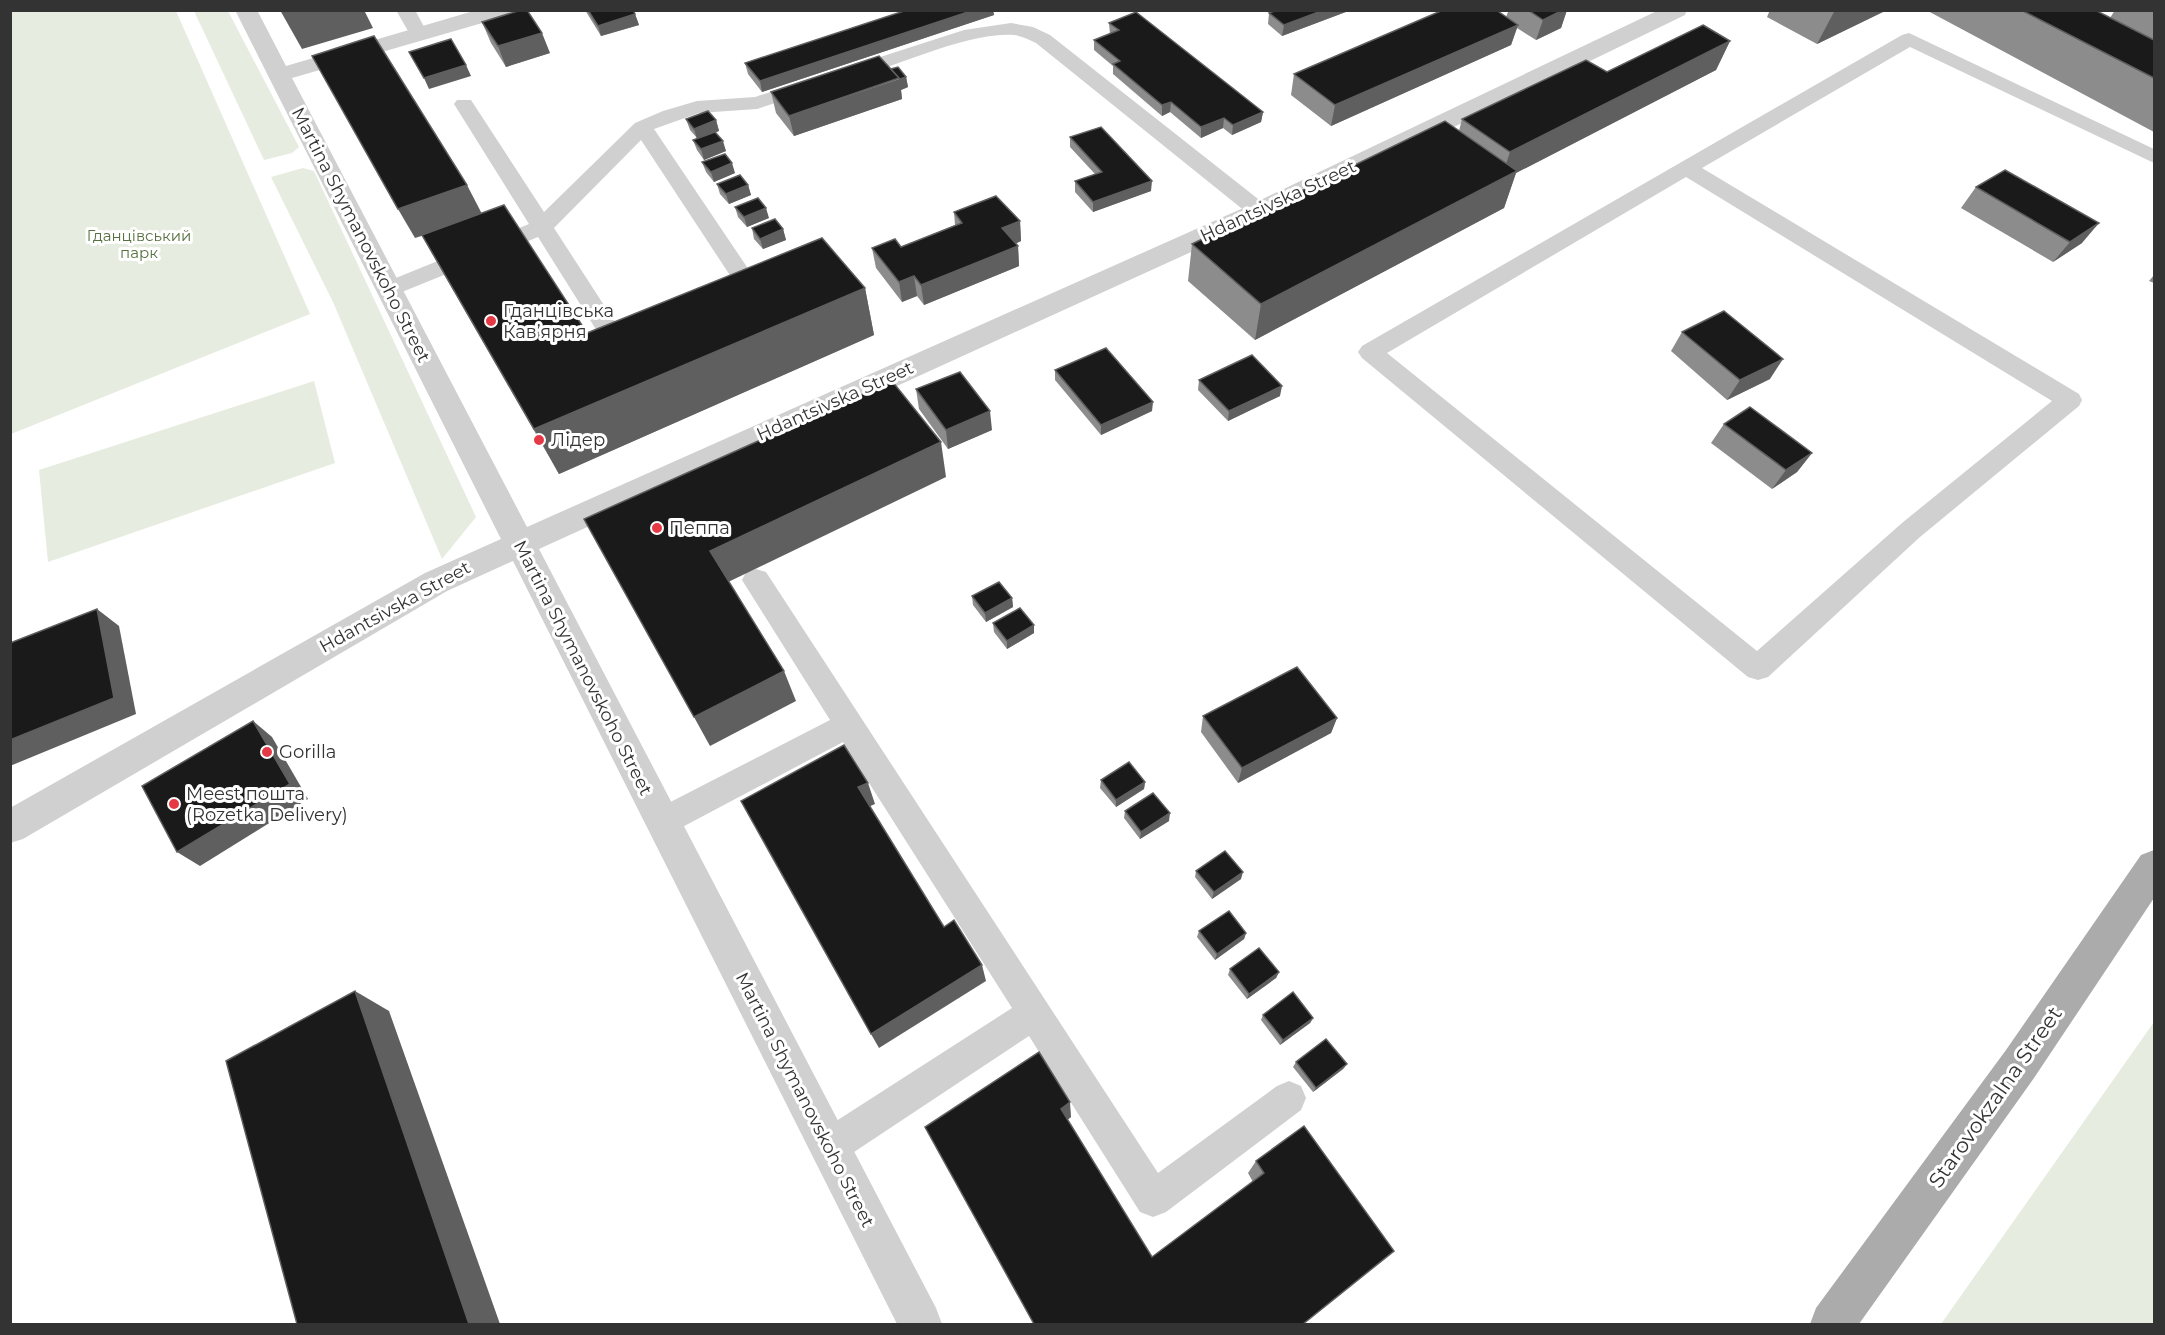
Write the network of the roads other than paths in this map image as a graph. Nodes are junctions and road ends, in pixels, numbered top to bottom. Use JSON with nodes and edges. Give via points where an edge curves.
{"nodes":[{"id":1,"x":246,"y":10,"type":"edge"},
{"id":2,"x":405,"y":10,"type":"edge"},
{"id":3,"x":502,"y":10,"type":"edge"},
{"id":4,"x":1677,"y":10,"type":"edge"},
{"id":5,"x":419,"y":34,"type":"junction"},
{"id":6,"x":279,"y":75,"type":"junction"},
{"id":7,"x":464,"y":104,"type":"dead end"},
{"id":8,"x":642,"y":127,"type":"junction"},
{"id":9,"x":2154,"y":157,"type":"edge"},
{"id":10,"x":1686,"y":168,"type":"junction"},
{"id":11,"x":1259,"y":211,"type":"junction"},
{"id":12,"x":542,"y":227,"type":"junction"},
{"id":13,"x":743,"y":278,"type":"edge"},
{"id":14,"x":389,"y":289,"type":"junction"},
{"id":15,"x":610,"y":333,"type":"edge"},
{"id":16,"x":519,"y":543,"type":"junction"},
{"id":17,"x":756,"y":580,"type":"dead end"},
{"id":18,"x":849,"y":724,"type":"junction"},
{"id":19,"x":662,"y":822,"type":"junction"},
{"id":20,"x":10,"y":827,"type":"edge"},
{"id":21,"x":2154,"y":867,"type":"edge"},
{"id":22,"x":1033,"y":1014,"type":"junction"},
{"id":23,"x":1289,"y":1098,"type":"dead end"},
{"id":24,"x":830,"y":1147,"type":"junction"},
{"id":25,"x":920,"y":1324,"type":"edge"},
{"id":26,"x":1832,"y":1324,"type":"edge"}],
"edges":[{"from":1,"to":6,"type":"street","name":"Martina Shymanovskoho Street"},
{"from":2,"to":5,"type":"lane"},
{"from":3,"to":5,"type":"street"},
{"from":4,"to":11,"type":"street","name":"Hdantsivska Street"},
{"from":5,"to":6,"type":"street"},
{"from":6,"to":14,"type":"street","name":"Martina Shymanovskoho Street"},
{"from":7,"to":12,"type":"lane"},
{"from":8,"to":11,"type":"lane","via":[[697,107],[757,102],[970,34],[1026,31],[1043,39]]},
{"from":8,"to":12,"type":"lane"},
{"from":8,"to":13,"type":"lane"},
{"from":9,"to":10,"type":"lane","via":[[1909,39]]},
{"from":10,"to":10,"type":"lane","via":[[1370,352],[1758,668],[1992,462],[2070,400]]},
{"from":11,"to":16,"type":"street","name":"Hdantsivska Street"},
{"from":12,"to":14,"type":"lane"},
{"from":12,"to":15,"type":"lane"},
{"from":14,"to":16,"type":"street","name":"Martina Shymanovskoho Street"},
{"from":16,"to":19,"type":"street","name":"Martina Shymanovskoho Street"},
{"from":16,"to":20,"type":"street","name":"Hdantsivska Street","via":[[420,590]]},
{"from":17,"to":18,"type":"lane"},
{"from":18,"to":19,"type":"lane"},
{"from":18,"to":22,"type":"lane"},
{"from":19,"to":24,"type":"street","name":"Martina Shymanovskoho Street"},
{"from":21,"to":26,"type":"main road","name":"Starovokzalna Street","via":[[2020,1064]]},
{"from":22,"to":23,"type":"lane","via":[[1153,1199]]},
{"from":22,"to":24,"type":"lane"},
{"from":24,"to":25,"type":"street","name":"Martina Shymanovskoho Street"}]}
